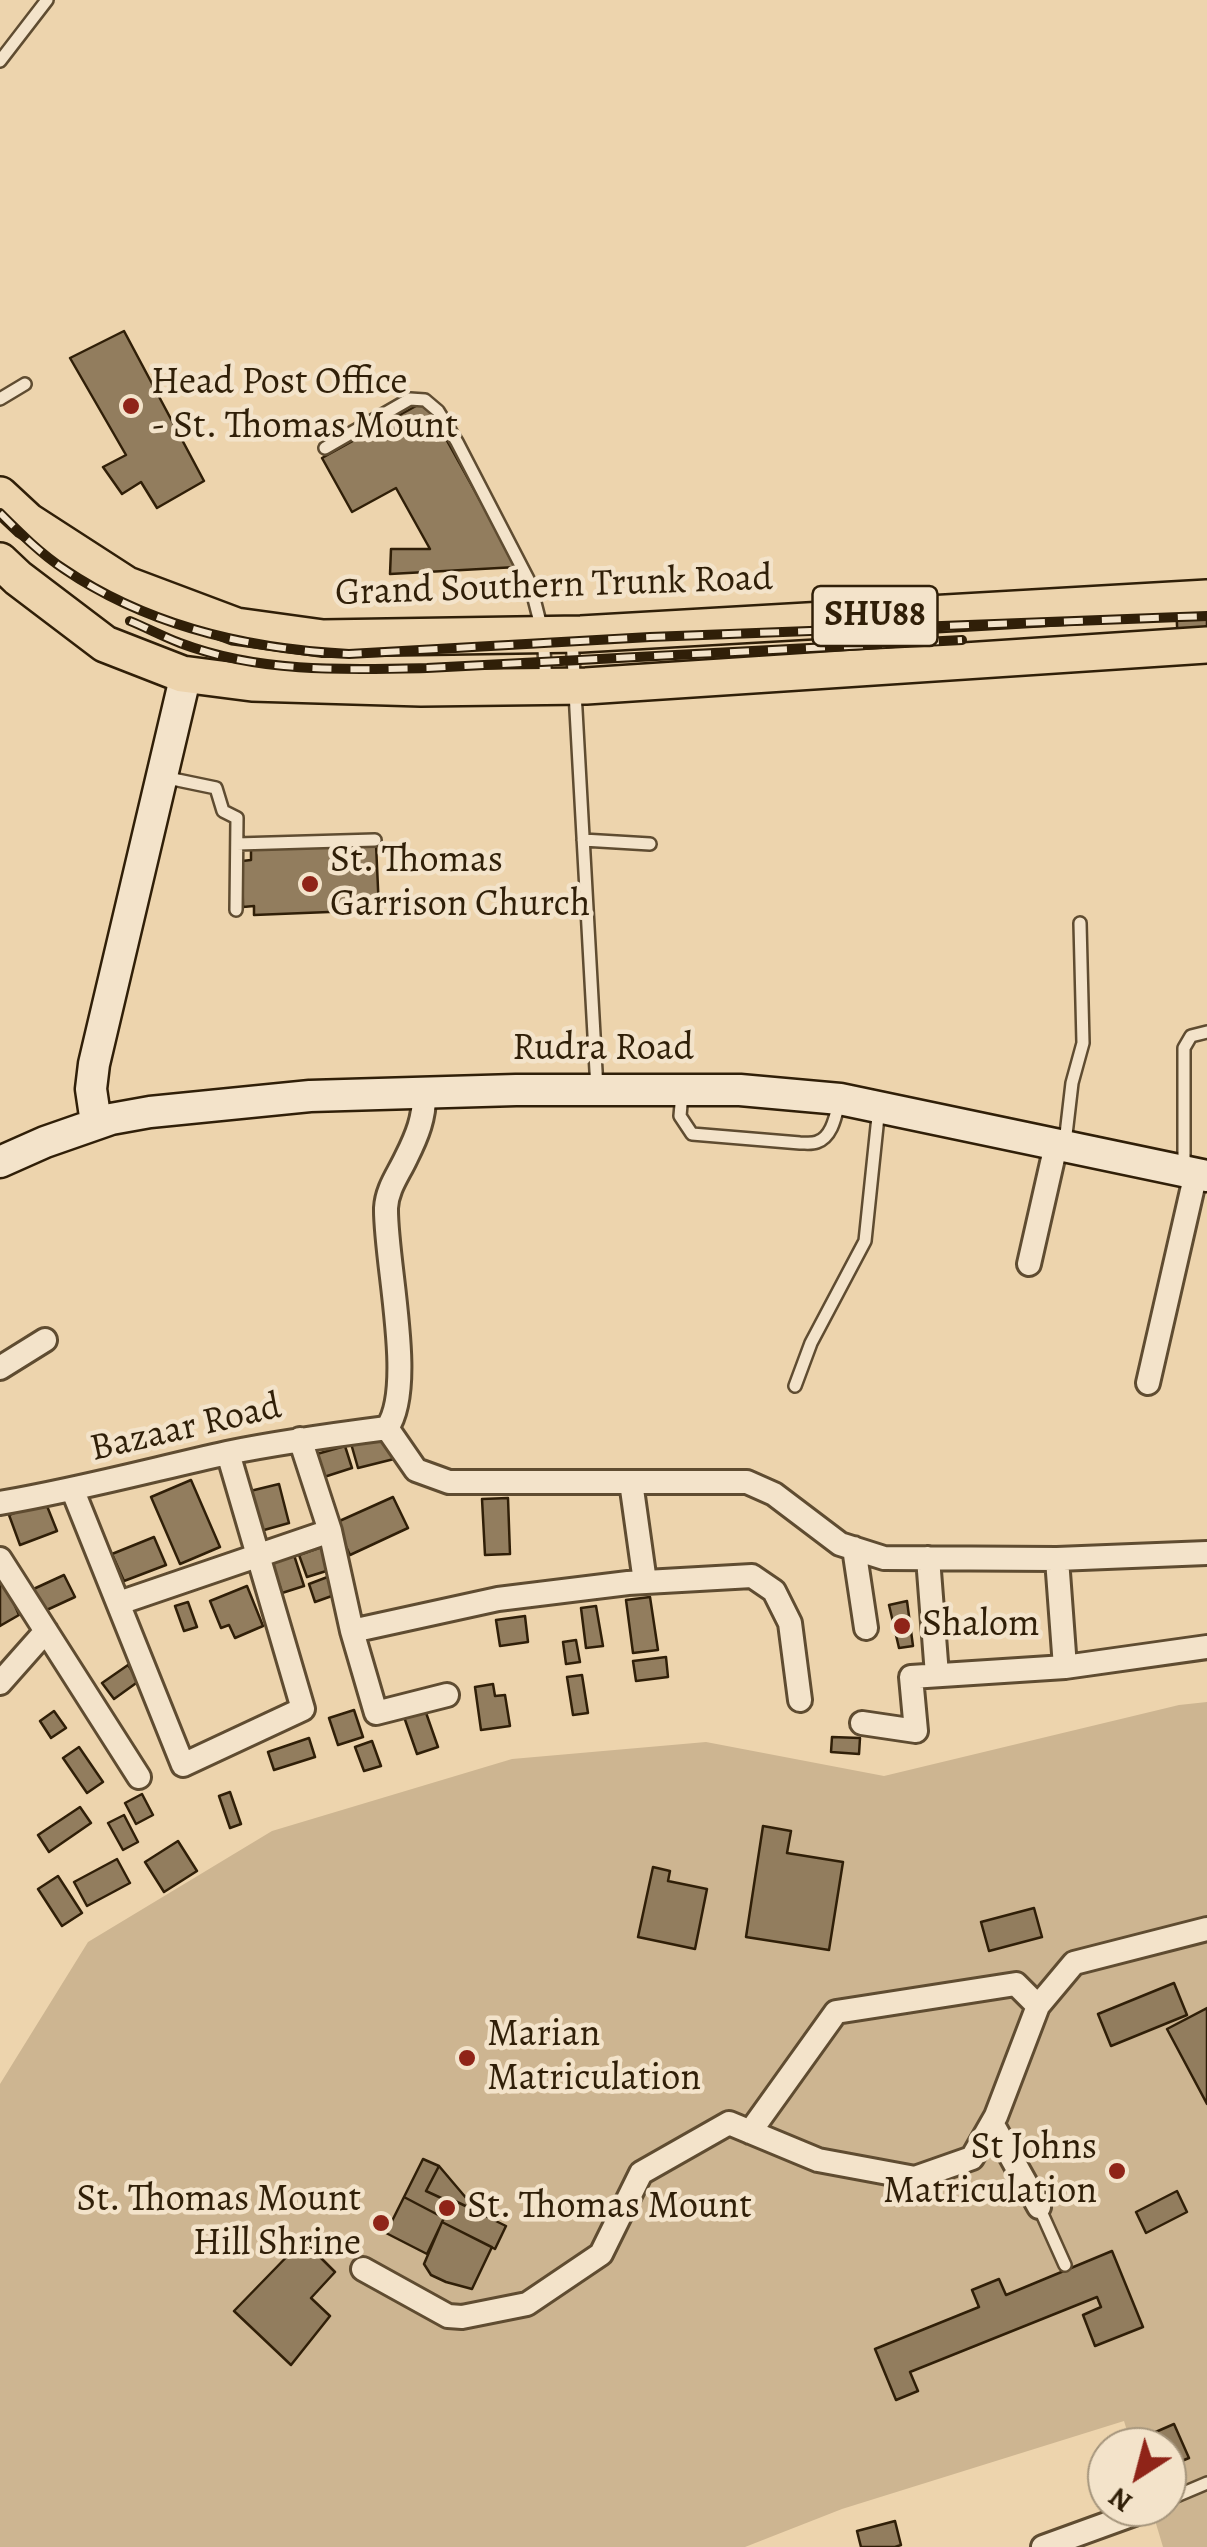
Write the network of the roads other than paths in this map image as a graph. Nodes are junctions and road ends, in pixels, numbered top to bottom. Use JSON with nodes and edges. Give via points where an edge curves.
{"nodes":[{"id":1,"x":47,"y":0,"type":"edge"},
{"id":2,"x":0,"y":61,"type":"edge"},
{"id":3,"x":26,"y":384,"type":"dead end"},
{"id":4,"x":0,"y":399,"type":"edge"},
{"id":5,"x":325,"y":448,"type":"dead end"},
{"id":6,"x":0,"y":495,"type":"edge"},
{"id":7,"x":0,"y":561,"type":"edge"},
{"id":8,"x":1207,"y":598,"type":"edge"},
{"id":9,"x":558,"y":634,"type":"junction"},
{"id":10,"x":494,"y":636,"type":"junction"},
{"id":11,"x":1207,"y":646,"type":"edge"},
{"id":12,"x":186,"y":674,"type":"junction"},
{"id":13,"x":560,"y":686,"type":"junction"},
{"id":14,"x":496,"y":687,"type":"junction"},
{"id":15,"x":162,"y":777,"type":"junction"},
{"id":16,"x":375,"y":840,"type":"dead end"},
{"id":17,"x":583,"y":840,"type":"junction"},
{"id":18,"x":237,"y":844,"type":"junction"},
{"id":19,"x":650,"y":844,"type":"dead end"},
{"id":20,"x":236,"y":910,"type":"dead end"},
{"id":21,"x":1080,"y":923,"type":"dead end"},
{"id":22,"x":1207,"y":1032,"type":"edge"},
{"id":23,"x":597,"y":1089,"type":"junction"},
{"id":24,"x":682,"y":1089,"type":"junction"},
{"id":25,"x":424,"y":1092,"type":"junction"},
{"id":26,"x":840,"y":1099,"type":"junction"},
{"id":27,"x":879,"y":1108,"type":"junction"},
{"id":28,"x":96,"y":1124,"type":"junction"},
{"id":29,"x":1060,"y":1146,"type":"junction"},
{"id":30,"x":0,"y":1162,"type":"edge"},
{"id":31,"x":1196,"y":1173,"type":"edge"},
{"id":32,"x":1028,"y":1264,"type":"dead end"},
{"id":33,"x":45,"y":1340,"type":"dead end"},
{"id":34,"x":0,"y":1368,"type":"edge"},
{"id":35,"x":1148,"y":1382,"type":"dead end"},
{"id":36,"x":795,"y":1386,"type":"dead end"},
{"id":37,"x":387,"y":1428,"type":"junction"},
{"id":38,"x":300,"y":1439,"type":"junction"},
{"id":39,"x":228,"y":1453,"type":"junction"},
{"id":40,"x":631,"y":1482,"type":"junction"},
{"id":41,"x":73,"y":1490,"type":"junction"},
{"id":42,"x":0,"y":1503,"type":"edge"},
{"id":43,"x":330,"y":1531,"type":"junction"},
{"id":44,"x":854,"y":1548,"type":"junction"},
{"id":45,"x":1207,"y":1553,"type":"edge"},
{"id":46,"x":259,"y":1554,"type":"junction"},
{"id":47,"x":928,"y":1558,"type":"junction"},
{"id":48,"x":0,"y":1559,"type":"edge"},
{"id":49,"x":1057,"y":1559,"type":"junction"},
{"id":50,"x":645,"y":1582,"type":"junction"},
{"id":51,"x":119,"y":1603,"type":"junction"},
{"id":52,"x":866,"y":1628,"type":"dead end"},
{"id":53,"x":46,"y":1631,"type":"junction"},
{"id":54,"x":352,"y":1631,"type":"junction"},
{"id":55,"x":1207,"y":1647,"type":"edge"},
{"id":56,"x":1064,"y":1667,"type":"junction"},
{"id":57,"x":937,"y":1675,"type":"junction"},
{"id":58,"x":0,"y":1682,"type":"edge"},
{"id":59,"x":447,"y":1695,"type":"dead end"},
{"id":60,"x":800,"y":1700,"type":"dead end"},
{"id":61,"x":862,"y":1723,"type":"dead end"},
{"id":62,"x":139,"y":1777,"type":"dead end"},
{"id":63,"x":1207,"y":1929,"type":"edge"},
{"id":64,"x":1038,"y":2006,"type":"junction"},
{"id":65,"x":992,"y":2124,"type":"junction"},
{"id":66,"x":739,"y":2127,"type":"junction"},
{"id":67,"x":1040,"y":2207,"type":"joint"},
{"id":68,"x":1065,"y":2266,"type":"dead end"},
{"id":69,"x":363,"y":2269,"type":"dead end"},
{"id":70,"x":1098,"y":2527,"type":"edge"},
{"id":71,"x":1044,"y":2547,"type":"edge"}],
"edges":[{"from":1,"to":2,"type":"lane"},
{"from":3,"to":4,"type":"lane"},
{"from":5,"to":9,"type":"lane","via":[[410,399],[438,410]]},
{"from":6,"to":10,"type":"main road","name":"Grand Southern Trunk Road","number":"SHU88","via":[[28,522],[126,585],[236,626],[322,638]]},
{"from":7,"to":12,"type":"main road","number":"SHU88","via":[[105,644]]},
{"from":8,"to":9,"type":"main road","name":"Grand Southern Trunk Road","number":"SHU88"},
{"from":9,"to":10,"type":"main road","name":"Grand Southern Trunk Road","number":"SHU88"},
{"from":9,"to":13,"type":"lane"},
{"from":9,"to":13,"type":"lane"},
{"from":10,"to":14,"type":"main road"},
{"from":11,"to":13,"type":"main road","number":"SHU88"},
{"from":12,"to":14,"type":"main road","number":"SHU88","via":[[252,683]]},
{"from":12,"to":15,"type":"street"},
{"from":13,"to":14,"type":"main road","number":"SHU88"},
{"from":13,"to":17,"type":"lane"},
{"from":15,"to":18,"type":"lane","via":[[216,788],[224,811],[237,818]]},
{"from":15,"to":28,"type":"street","via":[[94,1064]]},
{"from":16,"to":18,"type":"lane"},
{"from":17,"to":19,"type":"lane"},
{"from":17,"to":23,"type":"lane"},
{"from":18,"to":20,"type":"lane"},
{"from":21,"to":29,"type":"lane","via":[[1084,1043]]},
{"from":22,"to":31,"type":"lane","via":[[1191,1036],[1184,1048]]},
{"from":23,"to":24,"type":"street","name":"Rudra Road"},
{"from":23,"to":25,"type":"street","name":"Rudra Road"},
{"from":24,"to":26,"type":"street","name":"Rudra Road"},
{"from":24,"to":26,"type":"lane","via":[[680,1116],[692,1134],[800,1143],[825,1136]]},
{"from":25,"to":28,"type":"street","name":"Rudra Road","via":[[310,1096]]},
{"from":25,"to":37,"type":"street","via":[[420,1126],[386,1206],[399,1394]]},
{"from":26,"to":27,"type":"street","name":"Rudra Road"},
{"from":27,"to":29,"type":"street","name":"Rudra Road"},
{"from":27,"to":36,"type":"lane","via":[[866,1241],[810,1343]]},
{"from":28,"to":30,"type":"street","name":"Rudra Road"},
{"from":29,"to":31,"type":"street","name":"Rudra Road"},
{"from":29,"to":32,"type":"street"},
{"from":31,"to":35,"type":"street"},
{"from":33,"to":34,"type":"street"},
{"from":37,"to":38,"type":"street","name":"Bazaar Road"},
{"from":37,"to":40,"type":"street","via":[[416,1470],[449,1482]]},
{"from":38,"to":39,"type":"street","name":"Bazaar Road"},
{"from":38,"to":43,"type":"street"},
{"from":39,"to":41,"type":"street","name":"Bazaar Road"},
{"from":39,"to":46,"type":"street"},
{"from":40,"to":44,"type":"street","via":[[747,1482]]},
{"from":40,"to":50,"type":"street"},
{"from":41,"to":42,"type":"street","name":"Bazaar Road"},
{"from":41,"to":51,"type":"street"},
{"from":43,"to":46,"type":"street"},
{"from":43,"to":54,"type":"street"},
{"from":44,"to":47,"type":"street","via":[[884,1558]]},
{"from":44,"to":52,"type":"street"},
{"from":45,"to":49,"type":"street"},
{"from":46,"to":51,"type":"street"},
{"from":46,"to":51,"type":"street","via":[[303,1709],[183,1765]]},
{"from":47,"to":49,"type":"street"},
{"from":47,"to":57,"type":"street"},
{"from":48,"to":53,"type":"street"},
{"from":49,"to":56,"type":"street"},
{"from":50,"to":54,"type":"street","via":[[498,1599]]},
{"from":50,"to":60,"type":"street","via":[[752,1576],[774,1590],[790,1623]]},
{"from":53,"to":58,"type":"street"},
{"from":53,"to":62,"type":"street"},
{"from":54,"to":59,"type":"street","via":[[376,1713]]},
{"from":55,"to":56,"type":"street"},
{"from":56,"to":57,"type":"street"},
{"from":57,"to":61,"type":"street","via":[[911,1677],[916,1731]]},
{"from":63,"to":64,"type":"street","via":[[1074,1963]]},
{"from":64,"to":65,"type":"street"},
{"from":64,"to":66,"type":"street","via":[[1016,1984],[836,2012]]},
{"from":65,"to":66,"type":"street","via":[[972,2158],[915,2178],[818,2160]]},
{"from":65,"to":67,"type":"street"},
{"from":66,"to":69,"type":"street","via":[[641,2173],[601,2254],[528,2304],[448,2316]]},
{"from":67,"to":68,"type":"lane"},
{"from":70,"to":71,"type":"street"}]}
